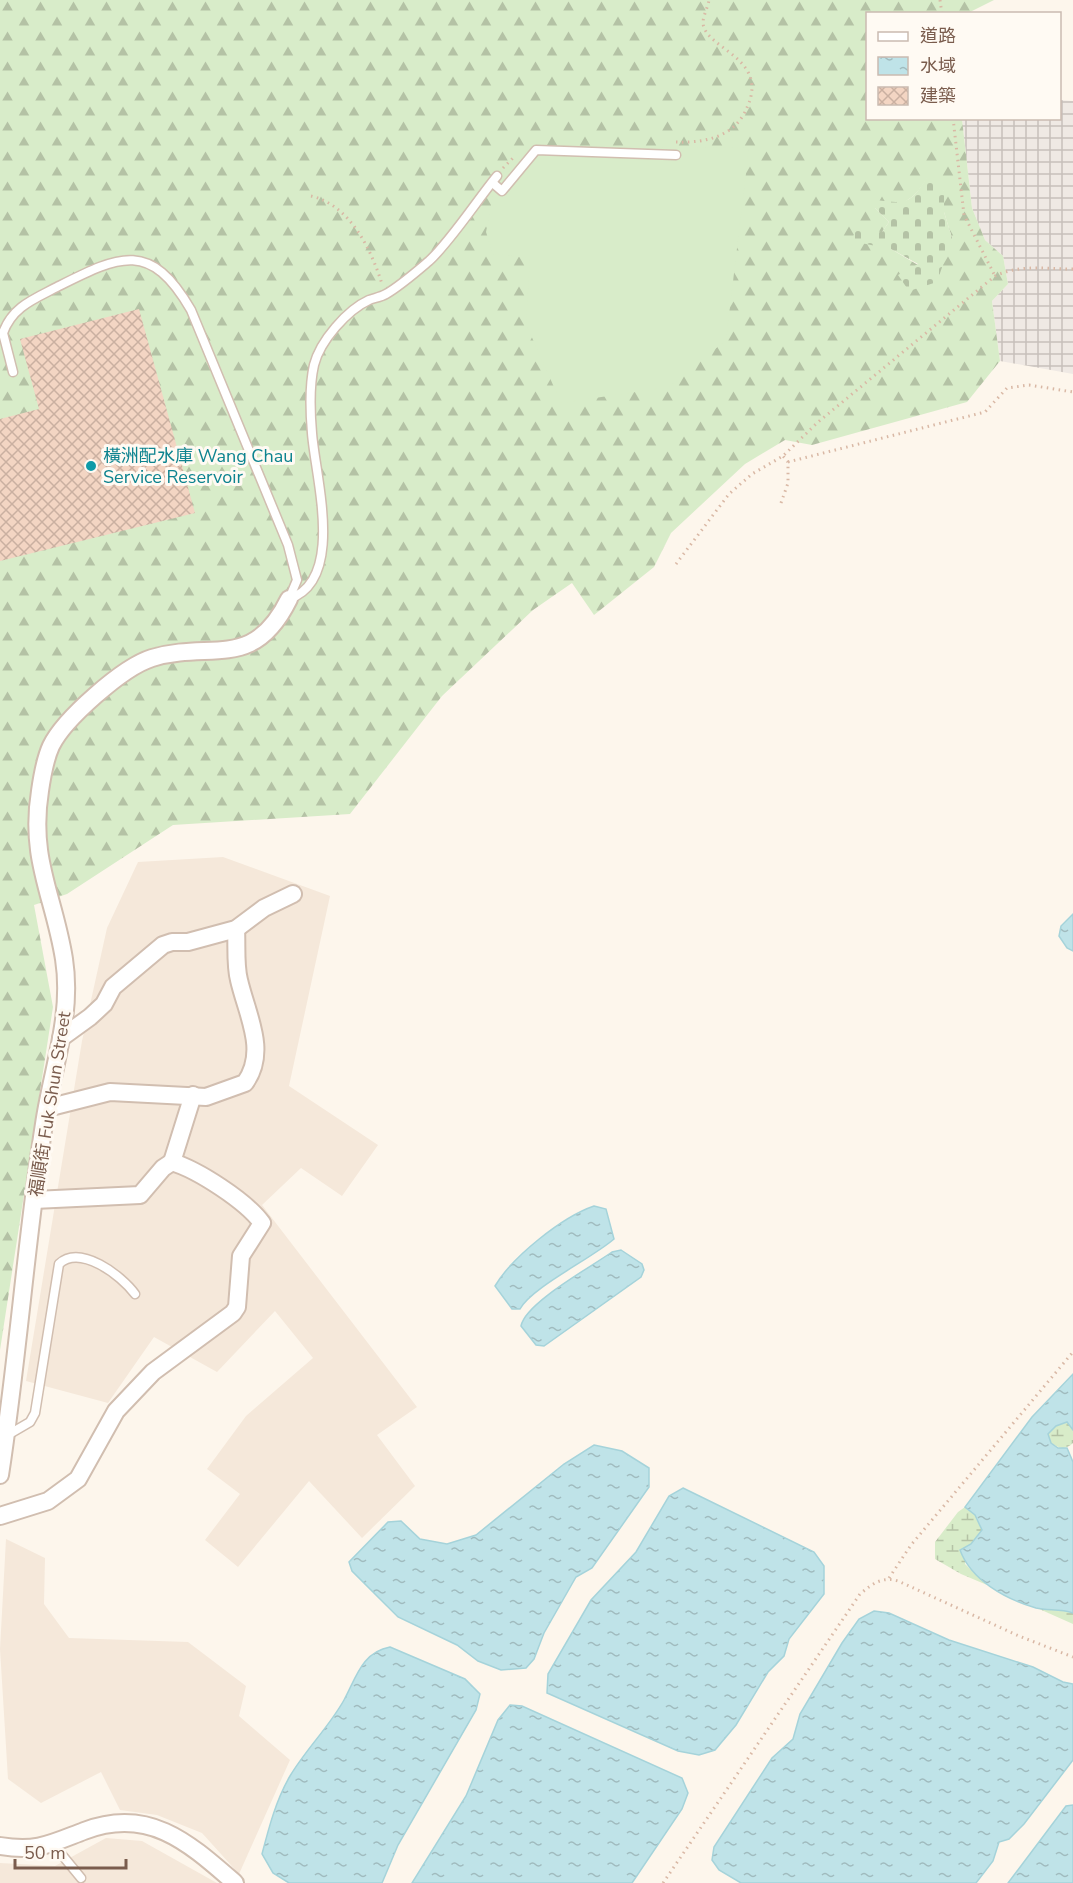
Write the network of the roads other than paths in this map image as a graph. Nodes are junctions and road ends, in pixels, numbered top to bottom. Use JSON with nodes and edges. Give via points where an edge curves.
{"nodes":[{"id":1,"x":676,"y":155,"type":"dead end"},
{"id":2,"x":13,"y":372,"type":"dead end"},
{"id":3,"x":289,"y":599,"type":"junction"},
{"id":4,"x":292,"y":894,"type":"dead end"},
{"id":5,"x":236,"y":929,"type":"junction"},
{"id":6,"x":61,"y":1038,"type":"junction"},
{"id":7,"x":193,"y":1095,"type":"junction"},
{"id":8,"x":47,"y":1108,"type":"junction"},
{"id":9,"x":172,"y":1162,"type":"junction"},
{"id":10,"x":34,"y":1200,"type":"junction"},
{"id":11,"x":135,"y":1294,"type":"dead end"},
{"id":12,"x":6,"y":1437,"type":"junction"},
{"id":13,"x":0,"y":1475,"type":"edge"},
{"id":14,"x":0,"y":1516,"type":"edge"},
{"id":15,"x":53,"y":1844,"type":"junction"},
{"id":16,"x":0,"y":1846,"type":"edge"},
{"id":17,"x":81,"y":1878,"type":"dead end"},
{"id":18,"x":235,"y":1883,"type":"edge"}],
"edges":[{"from":1,"to":3,"type":"lane","via":[[536,150],[502,191],[496,180],[431,259],[386,294],[367,301],[327,339],[315,363],[310,404],[324,544],[310,586]]},
{"from":2,"to":3,"type":"lane","name":"福順街 Fuk Shun Street","via":[[3,333],[13,312],[111,261],[133,261],[163,272],[178,287],[190,310],[270,496],[297,580]]},
{"from":3,"to":6,"type":"street","name":"福順街 Fuk Shun Street","via":[[269,630],[246,646],[149,659],[113,681],[74,715],[51,746],[35,818],[38,857],[64,960],[66,1017]]},
{"from":4,"to":5,"type":"street"},
{"from":5,"to":6,"type":"street","via":[[163,945],[113,987],[104,1004],[90,1017]]},
{"from":5,"to":7,"type":"street","via":[[238,978],[253,1028],[256,1059],[245,1083],[206,1097]]},
{"from":6,"to":8,"type":"street","name":"福順街 Fuk Shun Street"},
{"from":7,"to":8,"type":"street","via":[[110,1092]]},
{"from":7,"to":9,"type":"street"},
{"from":8,"to":10,"type":"street","name":"福順街 Fuk Shun Street"},
{"from":9,"to":10,"type":"street","via":[[140,1195]]},
{"from":9,"to":14,"type":"street","via":[[239,1201],[262,1223],[240,1256],[237,1307],[221,1324],[153,1372],[116,1411],[78,1479],[48,1501]]},
{"from":10,"to":12,"type":"street","name":"福順街 Fuk Shun Street"},
{"from":11,"to":12,"type":"lane","via":[[115,1273],[75,1255],[59,1264],[35,1413],[30,1422]]},
{"from":12,"to":13,"type":"street","name":"福順街 Fuk Shun Street"},
{"from":15,"to":16,"type":"street","via":[[31,1850]]},
{"from":15,"to":17,"type":"lane"},
{"from":15,"to":18,"type":"street","via":[[107,1823],[154,1826],[184,1842]]}]}
